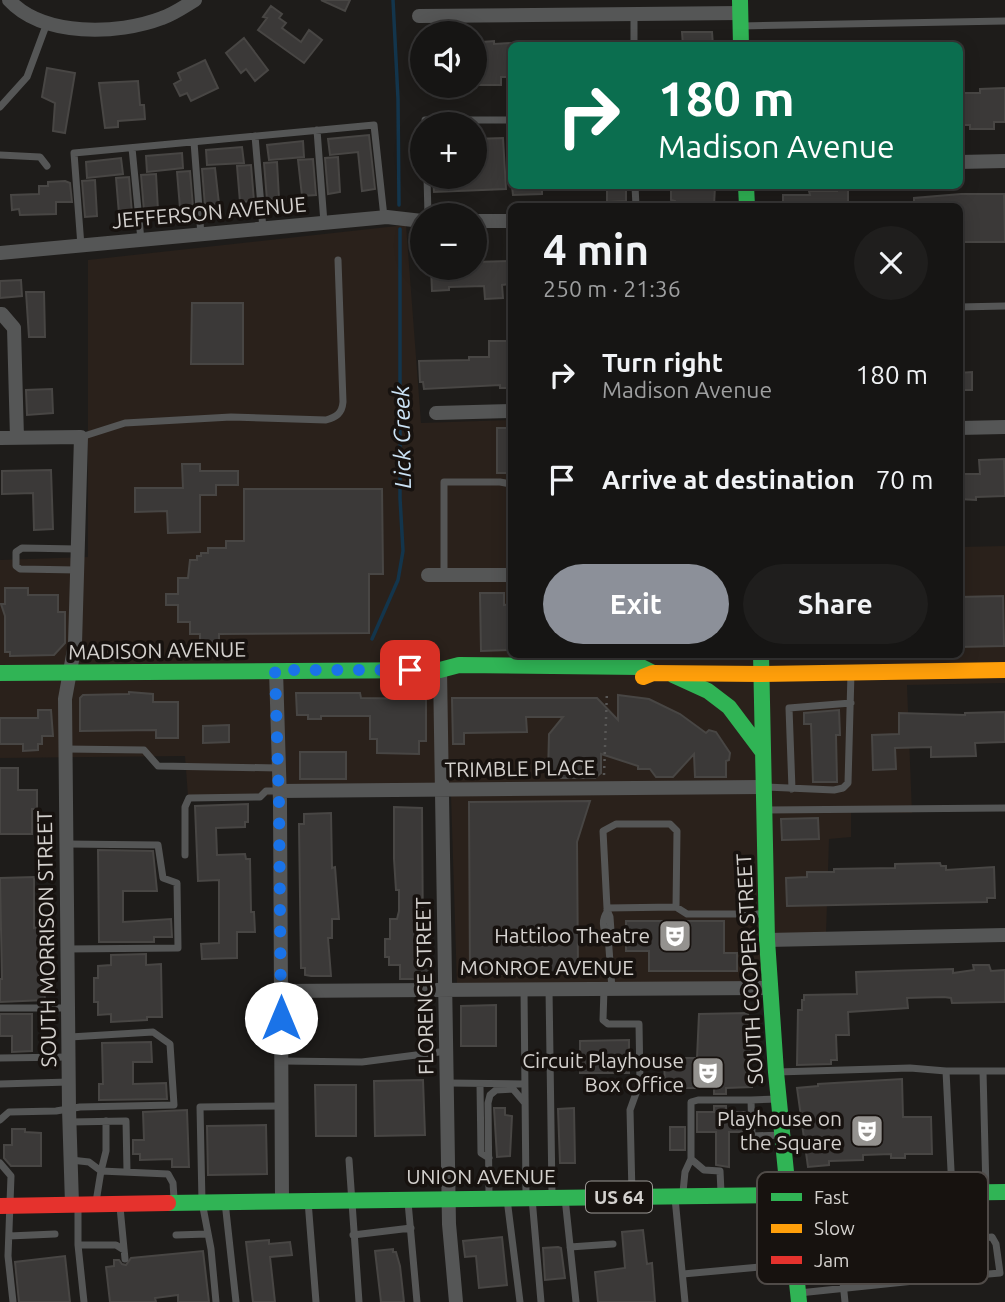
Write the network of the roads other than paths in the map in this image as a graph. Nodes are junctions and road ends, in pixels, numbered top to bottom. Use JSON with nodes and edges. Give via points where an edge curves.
{"nodes":[{"id":1,"x":9,"y":0,"type":"edge"},
{"id":2,"x":195,"y":0,"type":"edge"},
{"id":3,"x":740,"y":13,"type":"edge"},
{"id":4,"x":634,"y":14,"type":"junction"},
{"id":5,"x":419,"y":16,"type":"dead end"},
{"id":6,"x":1005,"y":21,"type":"edge"},
{"id":7,"x":47,"y":22,"type":"junction"},
{"id":8,"x":634,"y":42,"type":"edge"},
{"id":9,"x":741,"y":42,"type":"edge"},
{"id":10,"x":0,"y":107,"type":"edge"},
{"id":11,"x":487,"y":120,"type":"edge"},
{"id":12,"x":508,"y":120,"type":"edge"},
{"id":13,"x":317,"y":130,"type":"junction"},
{"id":14,"x":255,"y":136,"type":"junction"},
{"id":15,"x":194,"y":142,"type":"junction"},
{"id":16,"x":132,"y":148,"type":"junction"},
{"id":17,"x":0,"y":155,"type":"edge"},
{"id":18,"x":1005,"y":161,"type":"edge"},
{"id":19,"x":963,"y":162,"type":"edge"},
{"id":20,"x":47,"y":166,"type":"dead end"},
{"id":21,"x":384,"y":218,"type":"junction"},
{"id":22,"x":410,"y":220,"type":"edge"},
{"id":23,"x":487,"y":221,"type":"edge"},
{"id":24,"x":508,"y":221,"type":"edge"},
{"id":25,"x":324,"y":223,"type":"junction"},
{"id":26,"x":263,"y":229,"type":"junction"},
{"id":27,"x":201,"y":235,"type":"junction"},
{"id":28,"x":141,"y":240,"type":"junction"},
{"id":29,"x":81,"y":246,"type":"junction"},
{"id":30,"x":0,"y":253,"type":"edge"},
{"id":31,"x":338,"y":260,"type":"dead end"},
{"id":32,"x":1005,"y":306,"type":"edge"},
{"id":33,"x":963,"y":307,"type":"edge"},
{"id":34,"x":0,"y":314,"type":"edge"},
{"id":35,"x":508,"y":411,"type":"edge"},
{"id":36,"x":436,"y":413,"type":"dead end"},
{"id":37,"x":1005,"y":427,"type":"edge"},
{"id":38,"x":963,"y":428,"type":"edge"},
{"id":39,"x":81,"y":437,"type":"junction"},
{"id":40,"x":0,"y":438,"type":"edge"},
{"id":41,"x":17,"y":438,"type":"junction"},
{"id":42,"x":508,"y":483,"type":"edge"},
{"id":43,"x":77,"y":549,"type":"junction"},
{"id":44,"x":77,"y":570,"type":"junction"},
{"id":45,"x":428,"y":575,"type":"dead end"},
{"id":46,"x":444,"y":575,"type":"junction"},
{"id":47,"x":508,"y":575,"type":"edge"},
{"id":48,"x":761,"y":658,"type":"edge"},
{"id":49,"x":551,"y":661,"type":"edge"},
{"id":50,"x":275,"y":670,"type":"junction"},
{"id":51,"x":440,"y":670,"type":"junction"},
{"id":52,"x":1005,"y":670,"type":"edge"},
{"id":53,"x":660,"y":672,"type":"junction"},
{"id":54,"x":851,"y":672,"type":"junction"},
{"id":55,"x":0,"y":673,"type":"edge"},
{"id":56,"x":70,"y":673,"type":"junction"},
{"id":57,"x":761,"y":674,"type":"junction"},
{"id":58,"x":851,"y":703,"type":"junction"},
{"id":59,"x":66,"y":749,"type":"junction"},
{"id":60,"x":762,"y":751,"type":"junction"},
{"id":61,"x":278,"y":768,"type":"junction"},
{"id":62,"x":762,"y":787,"type":"junction"},
{"id":63,"x":792,"y":789,"type":"junction"},
{"id":64,"x":442,"y":790,"type":"junction"},
{"id":65,"x":279,"y":791,"type":"junction"},
{"id":66,"x":1005,"y":808,"type":"edge"},
{"id":67,"x":763,"y":810,"type":"junction"},
{"id":68,"x":67,"y":844,"type":"junction"},
{"id":69,"x":185,"y":855,"type":"dead end"},
{"id":70,"x":677,"y":907,"type":"junction"},
{"id":71,"x":607,"y":910,"type":"junction"},
{"id":72,"x":766,"y":914,"type":"junction"},
{"id":73,"x":1005,"y":935,"type":"edge"},
{"id":74,"x":767,"y":940,"type":"junction"},
{"id":75,"x":68,"y":949,"type":"junction"},
{"id":76,"x":771,"y":988,"type":"junction"},
{"id":77,"x":446,"y":989,"type":"junction"},
{"id":78,"x":524,"y":989,"type":"junction"},
{"id":79,"x":549,"y":989,"type":"junction"},
{"id":80,"x":608,"y":989,"type":"junction"},
{"id":81,"x":280,"y":991,"type":"junction"},
{"id":82,"x":0,"y":1008,"type":"edge"},
{"id":83,"x":70,"y":1008,"type":"junction"},
{"id":84,"x":70,"y":1037,"type":"junction"},
{"id":85,"x":447,"y":1051,"type":"junction"},
{"id":86,"x":69,"y":1057,"type":"junction"},
{"id":87,"x":0,"y":1058,"type":"edge"},
{"id":88,"x":281,"y":1060,"type":"junction"},
{"id":89,"x":946,"y":1071,"type":"junction"},
{"id":90,"x":983,"y":1071,"type":"junction"},
{"id":91,"x":1005,"y":1071,"type":"edge"},
{"id":92,"x":776,"y":1072,"type":"junction"},
{"id":93,"x":70,"y":1082,"type":"junction"},
{"id":94,"x":448,"y":1083,"type":"junction"},
{"id":95,"x":0,"y":1084,"type":"edge"},
{"id":96,"x":524,"y":1084,"type":"junction"},
{"id":97,"x":480,"y":1085,"type":"junction"},
{"id":98,"x":779,"y":1098,"type":"junction"},
{"id":99,"x":751,"y":1100,"type":"junction"},
{"id":100,"x":525,"y":1102,"type":"junction"},
{"id":101,"x":281,"y":1106,"type":"junction"},
{"id":102,"x":69,"y":1116,"type":"junction"},
{"id":103,"x":0,"y":1120,"type":"edge"},
{"id":104,"x":106,"y":1121,"type":"junction"},
{"id":105,"x":782,"y":1135,"type":"junction"},
{"id":106,"x":489,"y":1158,"type":"junction"},
{"id":107,"x":691,"y":1159,"type":"junction"},
{"id":108,"x":71,"y":1160,"type":"junction"},
{"id":109,"x":349,"y":1160,"type":"dead end"},
{"id":110,"x":0,"y":1163,"type":"edge"},
{"id":111,"x":101,"y":1171,"type":"junction"},
{"id":112,"x":127,"y":1171,"type":"junction"},
{"id":113,"x":786,"y":1172,"type":"edge"},
{"id":114,"x":952,"y":1172,"type":"edge"},
{"id":115,"x":986,"y":1172,"type":"edge"},
{"id":116,"x":722,"y":1196,"type":"junction"},
{"id":117,"x":757,"y":1196,"type":"edge"},
{"id":118,"x":558,"y":1197,"type":"junction"},
{"id":119,"x":632,"y":1197,"type":"junction"},
{"id":120,"x":679,"y":1197,"type":"junction"},
{"id":121,"x":507,"y":1198,"type":"junction"},
{"id":122,"x":529,"y":1198,"type":"junction"},
{"id":123,"x":350,"y":1199,"type":"junction"},
{"id":124,"x":408,"y":1199,"type":"junction"},
{"id":125,"x":489,"y":1199,"type":"junction"},
{"id":126,"x":282,"y":1200,"type":"junction"},
{"id":127,"x":308,"y":1200,"type":"junction"},
{"id":128,"x":450,"y":1200,"type":"junction"},
{"id":129,"x":202,"y":1202,"type":"junction"},
{"id":130,"x":225,"y":1202,"type":"junction"},
{"id":131,"x":96,"y":1203,"type":"junction"},
{"id":132,"x":120,"y":1203,"type":"junction"},
{"id":133,"x":175,"y":1203,"type":"junction"},
{"id":134,"x":75,"y":1204,"type":"junction"},
{"id":135,"x":4,"y":1206,"type":"edge"},
{"id":136,"x":411,"y":1228,"type":"junction"},
{"id":137,"x":55,"y":1234,"type":"dead end"},
{"id":138,"x":208,"y":1234,"type":"junction"},
{"id":139,"x":176,"y":1235,"type":"dead end"},
{"id":140,"x":354,"y":1235,"type":"junction"},
{"id":141,"x":9,"y":1236,"type":"junction"},
{"id":142,"x":988,"y":1237,"type":"edge"},
{"id":143,"x":613,"y":1244,"type":"dead end"},
{"id":144,"x":78,"y":1245,"type":"junction"},
{"id":145,"x":570,"y":1247,"type":"junction"},
{"id":146,"x":757,"y":1267,"type":"edge"},
{"id":147,"x":683,"y":1274,"type":"junction"},
{"id":148,"x":988,"y":1274,"type":"edge"},
{"id":149,"x":843,"y":1284,"type":"edge"},
{"id":150,"x":888,"y":1284,"type":"edge"},
{"id":151,"x":843,"y":1289,"type":"junction"},
{"id":152,"x":798,"y":1298,"type":"edge"},
{"id":153,"x":13,"y":1302,"type":"edge"},
{"id":154,"x":84,"y":1302,"type":"edge"},
{"id":155,"x":216,"y":1302,"type":"edge"},
{"id":156,"x":236,"y":1302,"type":"edge"},
{"id":157,"x":316,"y":1302,"type":"edge"},
{"id":158,"x":359,"y":1302,"type":"edge"},
{"id":159,"x":417,"y":1302,"type":"edge"},
{"id":160,"x":456,"y":1302,"type":"edge"},
{"id":161,"x":520,"y":1302,"type":"edge"},
{"id":162,"x":541,"y":1302,"type":"edge"},
{"id":163,"x":576,"y":1302,"type":"edge"},
{"id":164,"x":685,"y":1302,"type":"edge"},
{"id":165,"x":845,"y":1302,"type":"edge"}],
"edges":[{"from":1,"to":7,"type":"street","via":[[19,11]]},
{"from":2,"to":7,"type":"street","via":[[163,18],[111,30]]},
{"from":3,"to":4,"type":"street"},
{"from":3,"to":6,"type":"lane"},
{"from":3,"to":9,"type":"main road"},
{"from":4,"to":5,"type":"street"},
{"from":4,"to":8,"type":"lane"},
{"from":7,"to":10,"type":"lane","via":[[27,77]]},
{"from":11,"to":12,"type":"lane"},
{"from":13,"to":14,"type":"lane"},
{"from":13,"to":21,"type":"lane","via":[[374,125]]},
{"from":13,"to":25,"type":"lane"},
{"from":14,"to":15,"type":"lane"},
{"from":14,"to":26,"type":"lane"},
{"from":15,"to":16,"type":"lane"},
{"from":15,"to":27,"type":"lane"},
{"from":16,"to":28,"type":"lane"},
{"from":16,"to":29,"type":"lane","via":[[74,153]]},
{"from":17,"to":20,"type":"lane","via":[[40,157]]},
{"from":18,"to":19,"type":"street"},
{"from":21,"to":22,"type":"street","name":"JEFFERSON AVENUE"},
{"from":21,"to":25,"type":"street","name":"JEFFERSON AVENUE"},
{"from":23,"to":24,"type":"street"},
{"from":25,"to":26,"type":"street","name":"JEFFERSON AVENUE"},
{"from":26,"to":27,"type":"street","name":"JEFFERSON AVENUE"},
{"from":27,"to":28,"type":"street","name":"JEFFERSON AVENUE"},
{"from":28,"to":29,"type":"street","name":"JEFFERSON AVENUE"},
{"from":29,"to":30,"type":"street","name":"JEFFERSON AVENUE"},
{"from":31,"to":39,"type":"lane","via":[[343,402],[337,417],[326,421],[231,417],[125,423]]},
{"from":32,"to":33,"type":"lane"},
{"from":34,"to":41,"type":"street","via":[[14,328]]},
{"from":35,"to":36,"type":"street"},
{"from":37,"to":38,"type":"street"},
{"from":39,"to":41,"type":"street"},
{"from":39,"to":43,"type":"street","name":"SOUTH MORRISON STREET"},
{"from":40,"to":41,"type":"street"},
{"from":42,"to":46,"type":"lane","via":[[444,482]]},
{"from":43,"to":44,"type":"street","name":"SOUTH MORRISON STREET"},
{"from":43,"to":44,"type":"lane","via":[[22,548],[16,552],[20,569]]},
{"from":44,"to":56,"type":"street","name":"SOUTH MORRISON STREET"},
{"from":45,"to":46,"type":"street"},
{"from":46,"to":47,"type":"street"},
{"from":48,"to":57,"type":"main road","name":"SOUTH COOPER STREET"},
{"from":49,"to":51,"type":"main road","name":"MADISON AVENUE"},
{"from":49,"to":53,"type":"main road","name":"MADISON AVENUE"},
{"from":50,"to":51,"type":"main road","name":"MADISON AVENUE"},
{"from":50,"to":56,"type":"main road","name":"MADISON AVENUE"},
{"from":50,"to":61,"type":"street"},
{"from":51,"to":53,"type":"main road","name":"MADISON AVENUE","via":[[460,676],[639,679]]},
{"from":51,"to":64,"type":"street","name":"FLORENCE STREET"},
{"from":52,"to":54,"type":"main road","name":"MADISON AVENUE"},
{"from":53,"to":57,"type":"main road","name":"MADISON AVENUE"},
{"from":53,"to":60,"type":"main road","via":[[708,691],[729,707]]},
{"from":54,"to":57,"type":"main road","name":"MADISON AVENUE"},
{"from":54,"to":58,"type":"lane"},
{"from":55,"to":56,"type":"main road","name":"MADISON AVENUE"},
{"from":56,"to":59,"type":"street","name":"SOUTH MORRISON STREET","via":[[65,699]]},
{"from":57,"to":60,"type":"main road","name":"SOUTH COOPER STREET"},
{"from":58,"to":63,"type":"lane","via":[[848,783],[834,790]]},
{"from":58,"to":63,"type":"lane","via":[[789,708]]},
{"from":59,"to":61,"type":"lane","via":[[144,750],[158,766]]},
{"from":59,"to":68,"type":"street","name":"SOUTH MORRISON STREET"},
{"from":60,"to":62,"type":"main road","name":"SOUTH COOPER STREET"},
{"from":61,"to":65,"type":"street"},
{"from":62,"to":63,"type":"lane"},
{"from":62,"to":64,"type":"street","name":"TRIMBLE PLACE"},
{"from":62,"to":67,"type":"main road","name":"SOUTH COOPER STREET"},
{"from":64,"to":65,"type":"street","name":"TRIMBLE PLACE"},
{"from":64,"to":77,"type":"street","name":"FLORENCE STREET"},
{"from":65,"to":69,"type":"lane","via":[[266,791],[260,797],[189,798]]},
{"from":65,"to":81,"type":"street"},
{"from":66,"to":67,"type":"lane"},
{"from":67,"to":72,"type":"main road","name":"SOUTH COOPER STREET"},
{"from":68,"to":75,"type":"street","name":"SOUTH MORRISON STREET"},
{"from":68,"to":75,"type":"lane","via":[[158,845],[163,878],[177,883],[178,948]]},
{"from":70,"to":71,"type":"lane"},
{"from":70,"to":71,"type":"lane","via":[[677,831],[670,824],[616,824],[603,831]]},
{"from":70,"to":72,"type":"lane","via":[[687,914]]},
{"from":71,"to":80,"type":"lane"},
{"from":72,"to":74,"type":"main road","name":"SOUTH COOPER STREET"},
{"from":73,"to":74,"type":"street"},
{"from":74,"to":76,"type":"main road","name":"SOUTH COOPER STREET"},
{"from":75,"to":83,"type":"street","name":"SOUTH MORRISON STREET"},
{"from":76,"to":80,"type":"street","name":"MONROE AVENUE"},
{"from":76,"to":92,"type":"main road","name":"SOUTH COOPER STREET"},
{"from":77,"to":78,"type":"street","name":"MONROE AVENUE"},
{"from":77,"to":81,"type":"street","name":"MONROE AVENUE"},
{"from":77,"to":85,"type":"street","name":"FLORENCE STREET"},
{"from":78,"to":79,"type":"street","name":"MONROE AVENUE"},
{"from":78,"to":96,"type":"lane"},
{"from":79,"to":80,"type":"street","name":"MONROE AVENUE"},
{"from":79,"to":118,"type":"lane"},
{"from":80,"to":119,"type":"lane","via":[[603,1020],[639,1024],[640,1082],[630,1110]]},
{"from":81,"to":88,"type":"street"},
{"from":82,"to":83,"type":"lane"},
{"from":83,"to":84,"type":"street","name":"SOUTH MORRISON STREET"},
{"from":84,"to":86,"type":"street","name":"SOUTH MORRISON STREET"},
{"from":84,"to":102,"type":"lane","via":[[153,1032],[170,1044],[174,1105],[80,1107]]},
{"from":85,"to":88,"type":"lane","via":[[362,1062]]},
{"from":85,"to":94,"type":"street","name":"FLORENCE STREET"},
{"from":86,"to":87,"type":"lane"},
{"from":86,"to":93,"type":"street","name":"SOUTH MORRISON STREET"},
{"from":88,"to":101,"type":"street"},
{"from":89,"to":90,"type":"lane"},
{"from":89,"to":92,"type":"lane"},
{"from":89,"to":114,"type":"lane"},
{"from":90,"to":91,"type":"lane"},
{"from":90,"to":115,"type":"lane"},
{"from":92,"to":98,"type":"main road","name":"SOUTH COOPER STREET"},
{"from":93,"to":95,"type":"lane"},
{"from":93,"to":102,"type":"street","name":"SOUTH MORRISON STREET"},
{"from":94,"to":97,"type":"lane"},
{"from":94,"to":128,"type":"street","name":"FLORENCE STREET"},
{"from":96,"to":97,"type":"lane"},
{"from":96,"to":100,"type":"lane"},
{"from":97,"to":106,"type":"lane","via":[[481,1153]]},
{"from":98,"to":99,"type":"lane"},
{"from":98,"to":105,"type":"main road","name":"SOUTH COOPER STREET"},
{"from":99,"to":105,"type":"lane","via":[[752,1136]]},
{"from":99,"to":107,"type":"lane","via":[[691,1102]]},
{"from":100,"to":106,"type":"lane","via":[[513,1089],[490,1095]]},
{"from":100,"to":122,"type":"lane"},
{"from":101,"to":126,"type":"street"},
{"from":101,"to":129,"type":"lane","via":[[200,1107]]},
{"from":102,"to":103,"type":"lane","via":[[9,1112]]},
{"from":102,"to":104,"type":"lane"},
{"from":102,"to":108,"type":"street","name":"SOUTH MORRISON STREET"},
{"from":104,"to":111,"type":"lane"},
{"from":104,"to":112,"type":"lane","via":[[126,1121]]},
{"from":105,"to":113,"type":"main road","name":"SOUTH COOPER STREET"},
{"from":106,"to":125,"type":"lane"},
{"from":107,"to":116,"type":"lane","via":[[704,1170],[720,1171]]},
{"from":107,"to":120,"type":"lane"},
{"from":108,"to":111,"type":"lane","via":[[89,1162]]},
{"from":108,"to":134,"type":"street","name":"SOUTH MORRISON STREET"},
{"from":109,"to":123,"type":"lane"},
{"from":110,"to":135,"type":"lane","via":[[10,1176]]},
{"from":111,"to":112,"type":"lane"},
{"from":111,"to":131,"type":"lane"},
{"from":112,"to":133,"type":"lane","via":[[168,1174]]},
{"from":116,"to":117,"type":"main road","name":"UNION AVENUE","number":"US 64"},
{"from":116,"to":120,"type":"main road","name":"UNION AVENUE","number":"US 64"},
{"from":118,"to":119,"type":"main road","name":"UNION AVENUE","number":"US 64"},
{"from":118,"to":122,"type":"main road","name":"UNION AVENUE","number":"US 64"},
{"from":118,"to":145,"type":"lane"},
{"from":119,"to":120,"type":"main road","name":"UNION AVENUE","number":"US 64"},
{"from":120,"to":147,"type":"lane"},
{"from":121,"to":122,"type":"main road","name":"UNION AVENUE","number":"US 64"},
{"from":121,"to":125,"type":"main road","name":"UNION AVENUE","number":"US 64"},
{"from":121,"to":161,"type":"lane"},
{"from":122,"to":162,"type":"lane"},
{"from":123,"to":124,"type":"main road","name":"UNION AVENUE","number":"US 64"},
{"from":123,"to":127,"type":"main road","name":"UNION AVENUE","number":"US 64"},
{"from":123,"to":140,"type":"lane"},
{"from":124,"to":128,"type":"main road","name":"UNION AVENUE","number":"US 64"},
{"from":124,"to":136,"type":"lane"},
{"from":125,"to":128,"type":"main road","name":"UNION AVENUE","number":"US 64"},
{"from":126,"to":127,"type":"main road","name":"UNION AVENUE","number":"US 64"},
{"from":126,"to":130,"type":"main road","name":"UNION AVENUE","number":"US 64"},
{"from":127,"to":157,"type":"lane"},
{"from":128,"to":160,"type":"street","name":"FLORENCE STREET"},
{"from":129,"to":130,"type":"main road","name":"UNION AVENUE","number":"US 64"},
{"from":129,"to":133,"type":"main road","name":"UNION AVENUE","number":"US 64"},
{"from":129,"to":138,"type":"lane"},
{"from":130,"to":156,"type":"lane"},
{"from":131,"to":132,"type":"main road","name":"UNION AVENUE","number":"US 64"},
{"from":131,"to":134,"type":"main road","name":"UNION AVENUE","number":"US 64"},
{"from":132,"to":133,"type":"main road","name":"UNION AVENUE","number":"US 64"},
{"from":132,"to":144,"type":"lane","via":[[124,1255],[116,1245]]},
{"from":134,"to":135,"type":"main road","name":"UNION AVENUE","number":"US 64"},
{"from":134,"to":144,"type":"lane"},
{"from":135,"to":141,"type":"lane"},
{"from":136,"to":140,"type":"lane"},
{"from":136,"to":159,"type":"lane"},
{"from":137,"to":141,"type":"lane"},
{"from":138,"to":139,"type":"lane"},
{"from":138,"to":155,"type":"lane"},
{"from":140,"to":158,"type":"lane"},
{"from":141,"to":153,"type":"lane"},
{"from":142,"to":148,"type":"lane","via":[[996,1244],[1000,1273]]},
{"from":143,"to":145,"type":"lane"},
{"from":144,"to":154,"type":"lane"},
{"from":145,"to":163,"type":"lane"},
{"from":146,"to":147,"type":"lane"},
{"from":147,"to":164,"type":"lane"},
{"from":149,"to":151,"type":"lane"},
{"from":150,"to":151,"type":"lane"},
{"from":151,"to":152,"type":"lane"},
{"from":151,"to":165,"type":"lane"}]}
